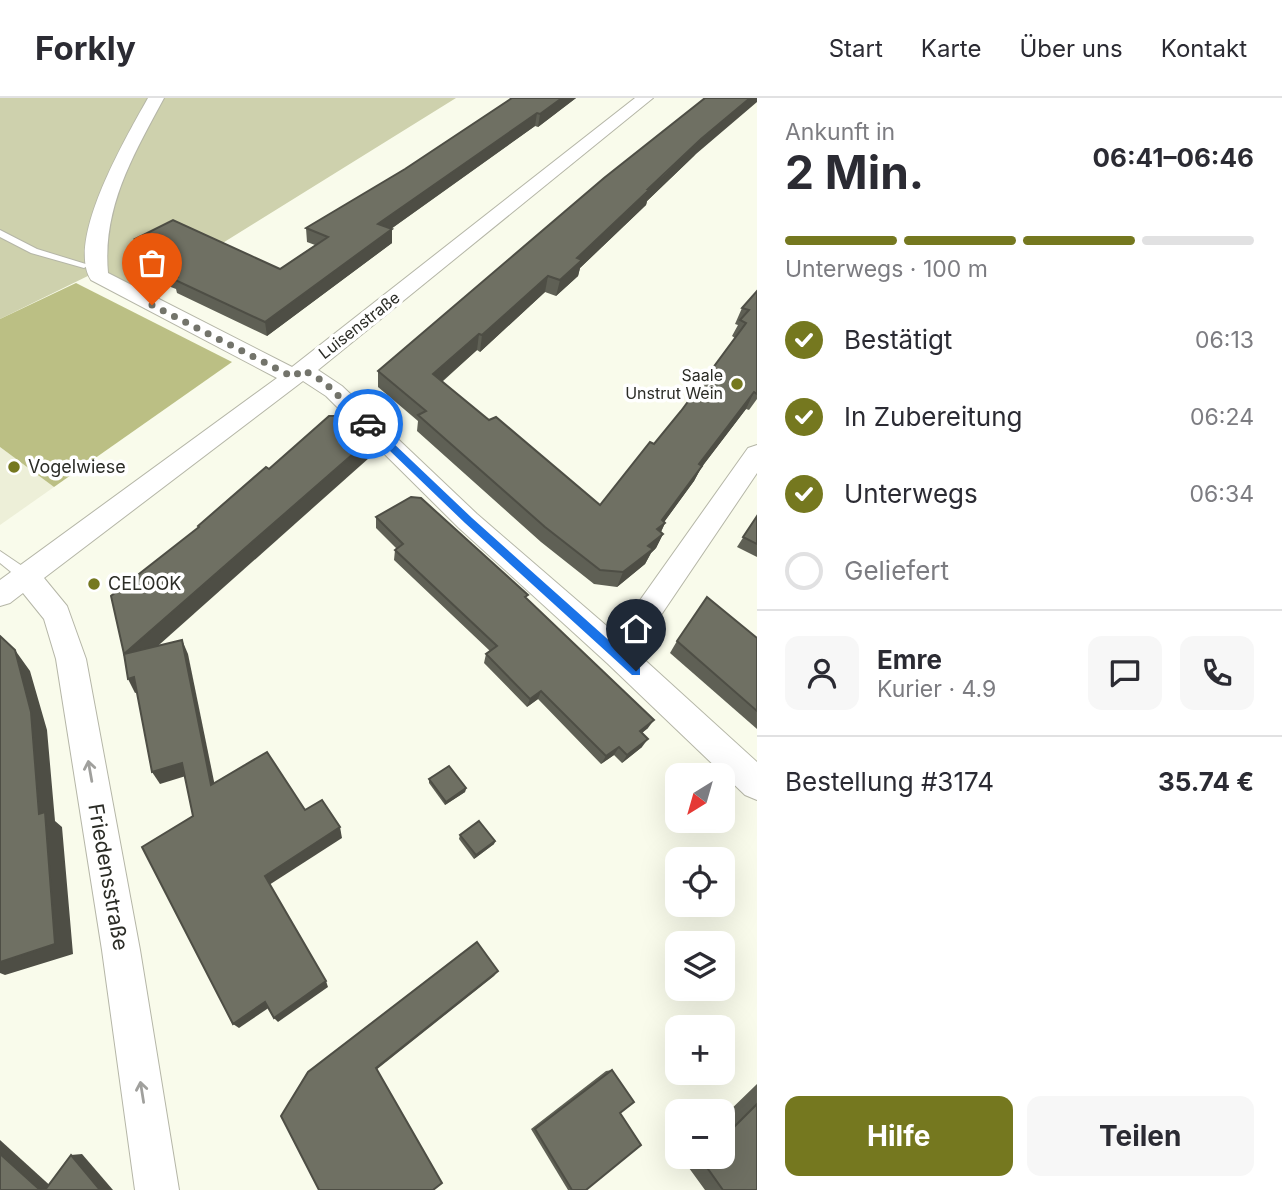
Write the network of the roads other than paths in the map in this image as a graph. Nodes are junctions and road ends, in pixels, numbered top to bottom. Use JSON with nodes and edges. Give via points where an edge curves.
{"nodes":[{"id":1,"x":156,"y":98,"type":"edge"},
{"id":2,"x":645,"y":98,"type":"edge"},
{"id":3,"x":0,"y":233,"type":"edge"},
{"id":4,"x":90,"y":266,"type":"junction"},
{"id":5,"x":298,"y":373,"type":"junction"},
{"id":6,"x":757,"y":454,"type":"edge"},
{"id":7,"x":9,"y":576,"type":"edge"},
{"id":8,"x":618,"y":654,"type":"junction"},
{"id":9,"x":757,"y":784,"type":"edge"},
{"id":10,"x":157,"y":1190,"type":"edge"}],
"edges":[{"from":1,"to":4,"type":"street","via":[[113,177]]},
{"from":2,"to":5,"type":"street","name":"Luisenstraße"},
{"from":3,"to":4,"type":"lane","via":[[34,251]]},
{"from":4,"to":5,"type":"street","via":[[106,282]]},
{"from":5,"to":7,"type":"street","name":"Luisenstraße"},
{"from":5,"to":8,"type":"street","via":[[334,391],[468,520]]},
{"from":6,"to":8,"type":"street"},
{"from":10,"to":7,"type":"street","name":"Friedensstraße","one_way":true,"via":[[71,659],[57,614]]},
{"from":8,"to":9,"type":"street"}]}
